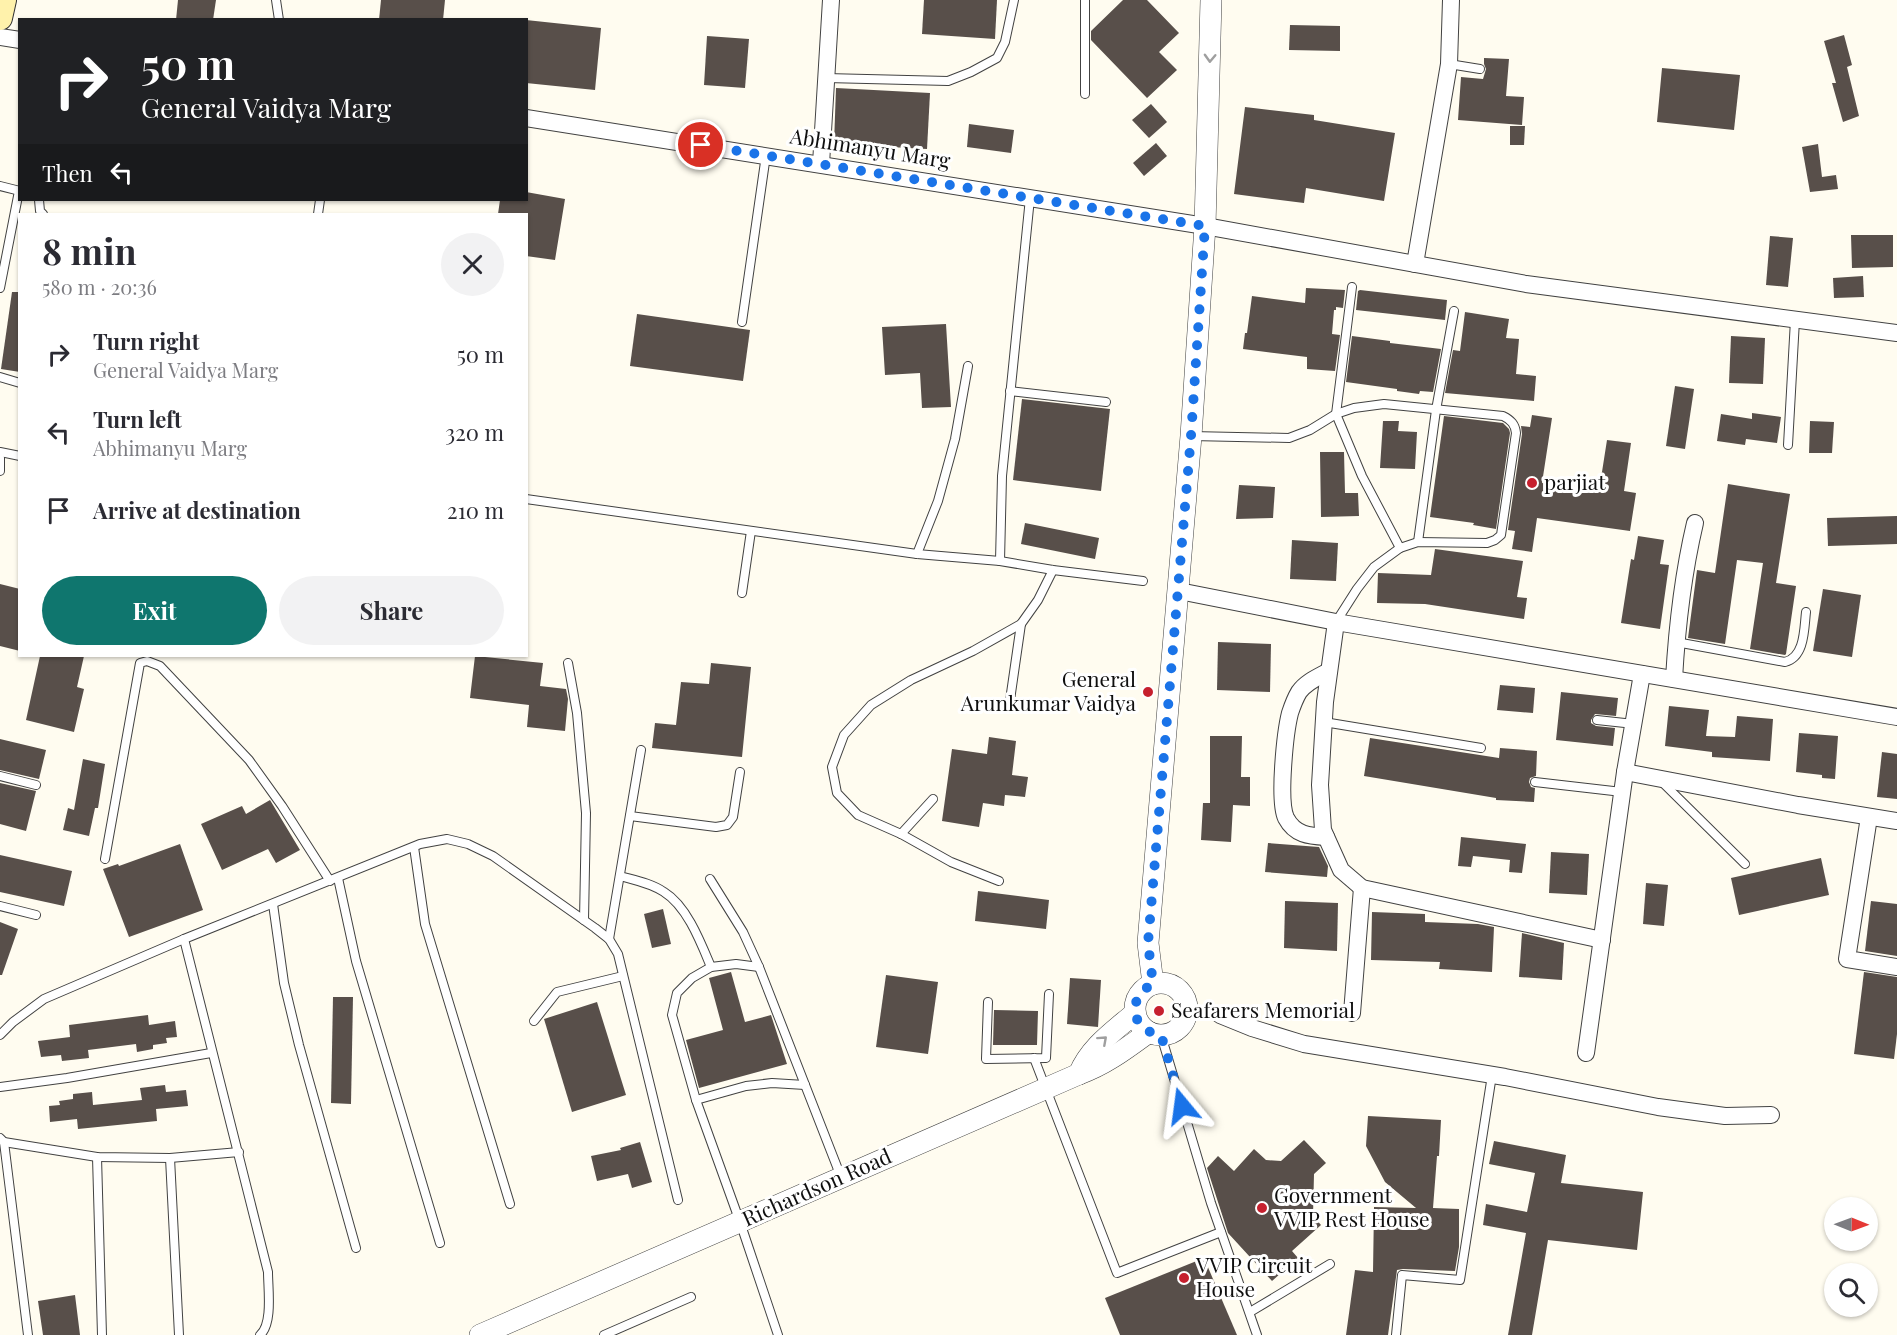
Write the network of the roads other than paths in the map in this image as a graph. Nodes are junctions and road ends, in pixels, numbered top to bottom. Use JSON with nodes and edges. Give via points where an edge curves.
{"nodes":[{"id":1,"x":4,"y":0,"type":"edge"},
{"id":2,"x":276,"y":0,"type":"edge"},
{"id":3,"x":831,"y":0,"type":"edge"},
{"id":4,"x":1014,"y":0,"type":"edge"},
{"id":5,"x":1085,"y":0,"type":"edge"},
{"id":6,"x":1211,"y":0,"type":"edge"},
{"id":7,"x":1451,"y":0,"type":"edge"},
{"id":8,"x":0,"y":18,"type":"edge"},
{"id":9,"x":279,"y":18,"type":"edge"},
{"id":10,"x":0,"y":37,"type":"edge"},
{"id":11,"x":18,"y":40,"type":"edge"},
{"id":12,"x":1449,"y":64,"type":"junction"},
{"id":13,"x":1480,"y":69,"type":"dead end"},
{"id":14,"x":825,"y":78,"type":"junction"},
{"id":15,"x":1085,"y":94,"type":"dead end"},
{"id":16,"x":528,"y":118,"type":"edge"},
{"id":17,"x":766,"y":155,"type":"junction"},
{"id":18,"x":821,"y":164,"type":"junction"},
{"id":19,"x":0,"y":186,"type":"edge"},
{"id":20,"x":18,"y":191,"type":"edge"},
{"id":21,"x":18,"y":196,"type":"edge"},
{"id":22,"x":1030,"y":198,"type":"junction"},
{"id":23,"x":1205,"y":226,"type":"junction"},
{"id":24,"x":1415,"y":264,"type":"junction"},
{"id":25,"x":1352,"y":287,"type":"dead end"},
{"id":26,"x":0,"y":288,"type":"edge"},
{"id":27,"x":1454,"y":311,"type":"dead end"},
{"id":28,"x":1795,"y":320,"type":"junction"},
{"id":29,"x":742,"y":322,"type":"dead end"},
{"id":30,"x":1897,"y":333,"type":"edge"},
{"id":31,"x":968,"y":366,"type":"dead end"},
{"id":32,"x":0,"y":377,"type":"edge"},
{"id":33,"x":18,"y":382,"type":"edge"},
{"id":34,"x":1010,"y":391,"type":"junction"},
{"id":35,"x":1106,"y":402,"type":"dead end"},
{"id":36,"x":1436,"y":410,"type":"junction"},
{"id":37,"x":1336,"y":414,"type":"junction"},
{"id":38,"x":1191,"y":436,"type":"junction"},
{"id":39,"x":1788,"y":445,"type":"dead end"},
{"id":40,"x":0,"y":452,"type":"edge"},
{"id":41,"x":18,"y":456,"type":"edge"},
{"id":42,"x":0,"y":458,"type":"edge"},
{"id":43,"x":0,"y":471,"type":"edge"},
{"id":44,"x":528,"y":499,"type":"edge"},
{"id":45,"x":1695,"y":523,"type":"dead end"},
{"id":46,"x":751,"y":531,"type":"junction"},
{"id":47,"x":1418,"y":542,"type":"junction"},
{"id":48,"x":1400,"y":548,"type":"junction"},
{"id":49,"x":917,"y":554,"type":"junction"},
{"id":50,"x":1000,"y":561,"type":"junction"},
{"id":51,"x":1053,"y":570,"type":"junction"},
{"id":52,"x":1143,"y":581,"type":"dead end"},
{"id":53,"x":1179,"y":591,"type":"junction"},
{"id":54,"x":742,"y":593,"type":"dead end"},
{"id":55,"x":1806,"y":612,"type":"dead end"},
{"id":56,"x":1336,"y":622,"type":"junction"},
{"id":57,"x":1021,"y":624,"type":"junction"},
{"id":58,"x":1676,"y":642,"type":"junction"},
{"id":59,"x":568,"y":663,"type":"dead end"},
{"id":60,"x":1329,"y":671,"type":"junction"},
{"id":61,"x":1642,"y":674,"type":"junction"},
{"id":62,"x":1674,"y":679,"type":"junction"},
{"id":63,"x":1009,"y":707,"type":"dead end"},
{"id":64,"x":1897,"y":717,"type":"edge"},
{"id":65,"x":1596,"y":720,"type":"dead end"},
{"id":66,"x":1324,"y":722,"type":"junction"},
{"id":67,"x":1634,"y":724,"type":"junction"},
{"id":68,"x":1481,"y":747,"type":"dead end"},
{"id":69,"x":641,"y":750,"type":"dead end"},
{"id":70,"x":740,"y":772,"type":"dead end"},
{"id":71,"x":1625,"y":772,"type":"junction"},
{"id":72,"x":0,"y":776,"type":"edge"},
{"id":73,"x":1659,"y":778,"type":"junction"},
{"id":74,"x":1535,"y":782,"type":"dead end"},
{"id":75,"x":36,"y":784,"type":"dead end"},
{"id":76,"x":1622,"y":792,"type":"junction"},
{"id":77,"x":933,"y":799,"type":"dead end"},
{"id":78,"x":630,"y":816,"type":"junction"},
{"id":79,"x":1869,"y":817,"type":"junction"},
{"id":80,"x":1897,"y":821,"type":"edge"},
{"id":81,"x":901,"y":834,"type":"junction"},
{"id":82,"x":1326,"y":837,"type":"junction"},
{"id":83,"x":414,"y":847,"type":"junction"},
{"id":84,"x":105,"y":859,"type":"dead end"},
{"id":85,"x":1744,"y":864,"type":"dead end"},
{"id":86,"x":620,"y":876,"type":"junction"},
{"id":87,"x":710,"y":879,"type":"dead end"},
{"id":88,"x":334,"y":880,"type":"junction"},
{"id":89,"x":999,"y":881,"type":"dead end"},
{"id":90,"x":1362,"y":888,"type":"junction"},
{"id":91,"x":273,"y":904,"type":"junction"},
{"id":92,"x":0,"y":906,"type":"edge"},
{"id":93,"x":36,"y":915,"type":"dead end"},
{"id":94,"x":584,"y":920,"type":"junction"},
{"id":95,"x":184,"y":939,"type":"junction"},
{"id":96,"x":609,"y":939,"type":"junction"},
{"id":97,"x":1602,"y":940,"type":"junction"},
{"id":98,"x":711,"y":967,"type":"junction"},
{"id":99,"x":759,"y":967,"type":"junction"},
{"id":100,"x":1897,"y":967,"type":"edge"},
{"id":101,"x":623,"y":976,"type":"junction"},
{"id":102,"x":1153,"y":984,"type":"junction"},
{"id":103,"x":1049,"y":994,"type":"dead end"},
{"id":104,"x":988,"y":1002,"type":"dead end"},
{"id":105,"x":1135,"y":1013,"type":"junction"},
{"id":106,"x":1352,"y":1013,"type":"dead end"},
{"id":107,"x":1220,"y":1015,"type":"dead end"},
{"id":108,"x":534,"y":1021,"type":"dead end"},
{"id":109,"x":1155,"y":1033,"type":"junction"},
{"id":110,"x":0,"y":1035,"type":"edge"},
{"id":111,"x":211,"y":1053,"type":"junction"},
{"id":112,"x":1586,"y":1053,"type":"dead end"},
{"id":113,"x":1034,"y":1058,"type":"junction"},
{"id":114,"x":1079,"y":1074,"type":"junction"},
{"id":115,"x":1492,"y":1075,"type":"junction"},
{"id":116,"x":805,"y":1085,"type":"junction"},
{"id":117,"x":0,"y":1087,"type":"edge"},
{"id":118,"x":1045,"y":1089,"type":"junction"},
{"id":119,"x":696,"y":1100,"type":"junction"},
{"id":120,"x":1771,"y":1115,"type":"dead end"},
{"id":121,"x":2,"y":1140,"type":"edge"},
{"id":122,"x":239,"y":1152,"type":"junction"},
{"id":123,"x":97,"y":1157,"type":"junction"},
{"id":124,"x":170,"y":1158,"type":"junction"},
{"id":125,"x":841,"y":1178,"type":"junction"},
{"id":126,"x":678,"y":1200,"type":"dead end"},
{"id":127,"x":510,"y":1204,"type":"dead end"},
{"id":128,"x":740,"y":1222,"type":"junction"},
{"id":129,"x":1221,"y":1232,"type":"junction"},
{"id":130,"x":440,"y":1243,"type":"dead end"},
{"id":131,"x":356,"y":1248,"type":"dead end"},
{"id":132,"x":1330,"y":1264,"type":"dead end"},
{"id":133,"x":690,"y":1297,"type":"dead end"},
{"id":134,"x":1250,"y":1312,"type":"junction"},
{"id":135,"x":28,"y":1335,"type":"edge"},
{"id":136,"x":102,"y":1335,"type":"edge"},
{"id":137,"x":179,"y":1335,"type":"edge"},
{"id":138,"x":260,"y":1335,"type":"edge"},
{"id":139,"x":480,"y":1335,"type":"edge"},
{"id":140,"x":604,"y":1335,"type":"edge"},
{"id":141,"x":778,"y":1335,"type":"edge"},
{"id":142,"x":1257,"y":1335,"type":"edge"},
{"id":143,"x":1396,"y":1335,"type":"edge"}],
"edges":[{"from":1,"to":8,"type":"main road"},
{"from":2,"to":9,"type":"lane"},
{"from":3,"to":14,"type":"street"},
{"from":4,"to":14,"type":"lane","via":[[1005,42],[997,57],[971,72],[948,81]]},
{"from":5,"to":15,"type":"lane"},
{"from":6,"to":23,"type":"street","one_way":true},
{"from":7,"to":12,"type":"street"},
{"from":10,"to":11,"type":"street"},
{"from":12,"to":13,"type":"lane"},
{"from":12,"to":24,"type":"street"},
{"from":14,"to":18,"type":"street"},
{"from":16,"to":17,"type":"street","name":"Abhimanyu Marg"},
{"from":17,"to":18,"type":"street","name":"Abhimanyu Marg"},
{"from":17,"to":29,"type":"lane"},
{"from":18,"to":22,"type":"street","name":"Abhimanyu Marg"},
{"from":19,"to":20,"type":"lane"},
{"from":21,"to":26,"type":"lane"},
{"from":22,"to":23,"type":"street","name":"Abhimanyu Marg"},
{"from":22,"to":34,"type":"lane"},
{"from":23,"to":24,"type":"street","name":"Abhimanyu Marg"},
{"from":23,"to":38,"type":"street"},
{"from":24,"to":28,"type":"street","name":"Abhimanyu Marg","via":[[1526,284]]},
{"from":25,"to":37,"type":"lane"},
{"from":27,"to":36,"type":"lane"},
{"from":28,"to":30,"type":"street","name":"Abhimanyu Marg"},
{"from":28,"to":39,"type":"lane"},
{"from":31,"to":49,"type":"lane","via":[[938,501]]},
{"from":32,"to":33,"type":"lane"},
{"from":34,"to":35,"type":"lane"},
{"from":34,"to":50,"type":"lane"},
{"from":36,"to":37,"type":"lane","via":[[1384,404]]},
{"from":36,"to":47,"type":"lane"},
{"from":36,"to":47,"type":"lane","via":[[1503,416],[1515,426],[1516,433],[1501,535],[1487,543]]},
{"from":37,"to":38,"type":"lane","via":[[1289,438]]},
{"from":37,"to":48,"type":"lane","via":[[1362,476]]},
{"from":38,"to":53,"type":"street"},
{"from":40,"to":41,"type":"lane"},
{"from":42,"to":43,"type":"lane"},
{"from":44,"to":46,"type":"lane"},
{"from":45,"to":58,"type":"street"},
{"from":46,"to":49,"type":"lane"},
{"from":46,"to":54,"type":"lane"},
{"from":47,"to":48,"type":"lane"},
{"from":48,"to":56,"type":"lane","via":[[1374,567]]},
{"from":49,"to":50,"type":"lane"},
{"from":50,"to":51,"type":"lane"},
{"from":51,"to":52,"type":"lane"},
{"from":51,"to":57,"type":"lane"},
{"from":53,"to":56,"type":"street"},
{"from":53,"to":102,"type":"street","via":[[1148,943]]},
{"from":55,"to":58,"type":"lane","via":[[1801,648],[1791,661]]},
{"from":56,"to":60,"type":"street"},
{"from":56,"to":61,"type":"street"},
{"from":57,"to":63,"type":"lane"},
{"from":57,"to":81,"type":"lane","via":[[871,705],[844,735],[832,767],[837,793],[858,815]]},
{"from":58,"to":62,"type":"street"},
{"from":59,"to":94,"type":"lane","via":[[586,813]]},
{"from":60,"to":66,"type":"street"},
{"from":60,"to":82,"type":"street","via":[[1299,692],[1290,713],[1282,797],[1286,817],[1300,834]]},
{"from":61,"to":62,"type":"street"},
{"from":61,"to":67,"type":"street"},
{"from":62,"to":64,"type":"street"},
{"from":65,"to":67,"type":"lane"},
{"from":66,"to":68,"type":"lane"},
{"from":66,"to":82,"type":"street","via":[[1320,785]]},
{"from":67,"to":71,"type":"street"},
{"from":69,"to":78,"type":"lane"},
{"from":70,"to":78,"type":"lane","via":[[733,817],[727,825],[716,827]]},
{"from":71,"to":73,"type":"street"},
{"from":71,"to":76,"type":"street"},
{"from":72,"to":75,"type":"lane"},
{"from":73,"to":79,"type":"street"},
{"from":73,"to":85,"type":"lane"},
{"from":74,"to":76,"type":"lane"},
{"from":76,"to":97,"type":"street"},
{"from":77,"to":81,"type":"lane"},
{"from":78,"to":86,"type":"lane"},
{"from":79,"to":80,"type":"street"},
{"from":79,"to":100,"type":"street","via":[[1847,959]]},
{"from":81,"to":89,"type":"lane"},
{"from":82,"to":90,"type":"street","via":[[1341,870]]},
{"from":83,"to":88,"type":"lane"},
{"from":83,"to":94,"type":"lane","via":[[447,839],[468,843]]},
{"from":83,"to":127,"type":"lane","via":[[425,924]]},
{"from":84,"to":88,"type":"lane","via":[[140,663],[147,661],[160,666],[249,760]]},
{"from":86,"to":96,"type":"lane"},
{"from":86,"to":98,"type":"lane","via":[[658,888],[675,901],[694,928]]},
{"from":87,"to":99,"type":"lane","via":[[743,932]]},
{"from":88,"to":91,"type":"lane"},
{"from":88,"to":130,"type":"lane"},
{"from":90,"to":97,"type":"street"},
{"from":90,"to":106,"type":"street"},
{"from":91,"to":95,"type":"lane"},
{"from":91,"to":131,"type":"lane","via":[[284,983]]},
{"from":92,"to":93,"type":"lane"},
{"from":94,"to":96,"type":"lane"},
{"from":95,"to":110,"type":"lane","via":[[44,999]]},
{"from":95,"to":111,"type":"lane"},
{"from":96,"to":101,"type":"lane","via":[[618,954]]},
{"from":97,"to":112,"type":"street"},
{"from":98,"to":99,"type":"lane"},
{"from":98,"to":119,"type":"lane","via":[[684,984],[677,993],[672,1015]]},
{"from":99,"to":116,"type":"lane"},
{"from":101,"to":108,"type":"lane","via":[[557,992]]},
{"from":101,"to":126,"type":"lane"},
{"from":102,"to":105,"type":"street","via":[[1137,998]]},
{"from":102,"to":109,"type":"street","via":[[1174,987],[1186,1005],[1180,1026],[1168,1034]]},
{"from":103,"to":113,"type":"lane","via":[[1046,1058]]},
{"from":104,"to":113,"type":"lane","via":[[986,1059]]},
{"from":105,"to":109,"type":"street","via":[[1141,1026]]},
{"from":114,"to":105,"type":"street","one_way":true,"via":[[1086,1058]]},
{"from":107,"to":115,"type":"street","via":[[1304,1044]]},
{"from":109,"to":114,"type":"street","name":"Richardson Road"},
{"from":109,"to":129,"type":"lane"},
{"from":111,"to":117,"type":"lane"},
{"from":111,"to":122,"type":"lane"},
{"from":113,"to":118,"type":"lane"},
{"from":114,"to":118,"type":"street","name":"Richardson Road"},
{"from":115,"to":120,"type":"street","via":[[1658,1107],[1725,1116]]},
{"from":115,"to":143,"type":"lane","via":[[1460,1280],[1402,1275]]},
{"from":116,"to":119,"type":"lane","via":[[746,1086]]},
{"from":116,"to":125,"type":"lane"},
{"from":118,"to":125,"type":"street","name":"Richardson Road"},
{"from":118,"to":129,"type":"lane","via":[[1118,1273]]},
{"from":119,"to":128,"type":"lane"},
{"from":121,"to":123,"type":"lane"},
{"from":121,"to":135,"type":"lane"},
{"from":122,"to":124,"type":"lane"},
{"from":122,"to":138,"type":"lane","via":[[268,1272],[268,1320]]},
{"from":123,"to":124,"type":"lane"},
{"from":123,"to":136,"type":"lane"},
{"from":124,"to":137,"type":"lane"},
{"from":125,"to":128,"type":"street","name":"Richardson Road"},
{"from":128,"to":139,"type":"street","name":"Richardson Road"},
{"from":128,"to":141,"type":"lane"},
{"from":129,"to":134,"type":"lane"},
{"from":132,"to":134,"type":"lane"},
{"from":133,"to":140,"type":"lane"},
{"from":134,"to":142,"type":"lane"}]}
